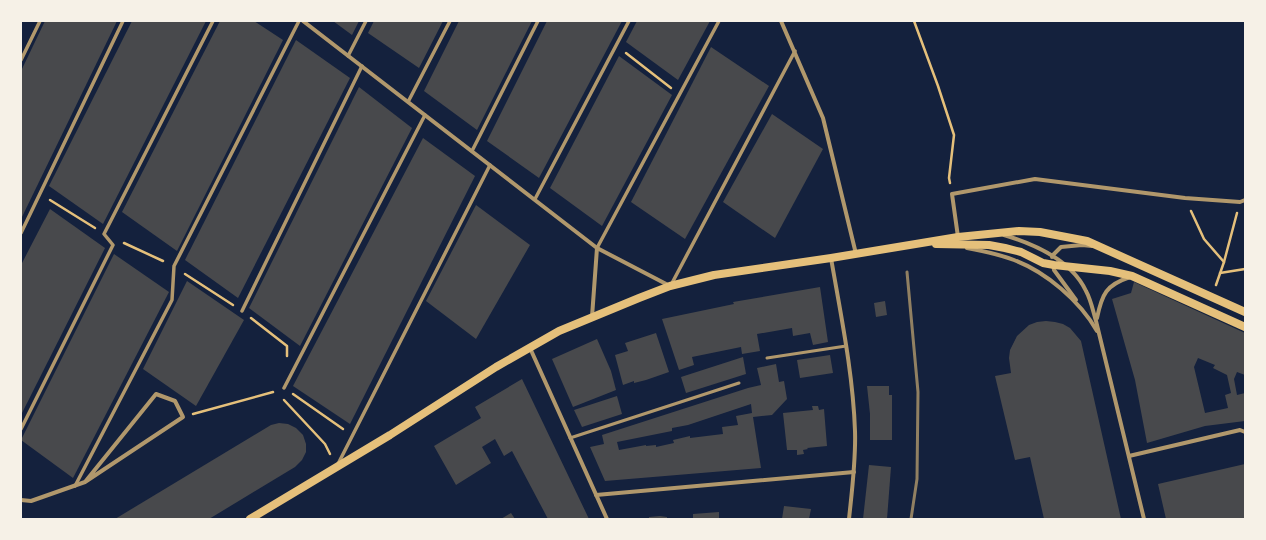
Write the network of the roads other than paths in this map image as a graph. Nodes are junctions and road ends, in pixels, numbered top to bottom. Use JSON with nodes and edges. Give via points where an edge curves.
{"nodes":[{"id":1,"x":40,"y":21,"type":"edge"},
{"id":2,"x":123,"y":21,"type":"edge"},
{"id":3,"x":213,"y":21,"type":"edge"},
{"id":4,"x":299,"y":21,"type":"edge"},
{"id":5,"x":303,"y":21,"type":"edge"},
{"id":6,"x":366,"y":21,"type":"edge"},
{"id":7,"x":450,"y":21,"type":"edge"},
{"id":8,"x":538,"y":21,"type":"edge"},
{"id":9,"x":630,"y":21,"type":"edge"},
{"id":10,"x":719,"y":21,"type":"edge"},
{"id":11,"x":781,"y":21,"type":"edge"},
{"id":12,"x":795,"y":51,"type":"junction"},
{"id":13,"x":348,"y":56,"type":"junction"},
{"id":14,"x":21,"y":60,"type":"edge"},
{"id":15,"x":362,"y":66,"type":"junction"},
{"id":16,"x":408,"y":102,"type":"junction"},
{"id":17,"x":425,"y":114,"type":"junction"},
{"id":18,"x":472,"y":151,"type":"junction"},
{"id":19,"x":490,"y":165,"type":"junction"},
{"id":20,"x":535,"y":200,"type":"junction"},
{"id":21,"x":1245,"y":200,"type":"edge"},
{"id":22,"x":21,"y":233,"type":"edge"},
{"id":23,"x":982,"y":234,"type":"junction"},
{"id":24,"x":958,"y":237,"type":"junction"},
{"id":25,"x":920,"y":243,"type":"junction"},
{"id":26,"x":950,"y":245,"type":"junction"},
{"id":27,"x":1100,"y":247,"type":"junction"},
{"id":28,"x":597,"y":248,"type":"junction"},
{"id":29,"x":856,"y":254,"type":"junction"},
{"id":30,"x":1052,"y":256,"type":"junction"},
{"id":31,"x":831,"y":258,"type":"junction"},
{"id":32,"x":1054,"y":265,"type":"junction"},
{"id":33,"x":1066,"y":267,"type":"junction"},
{"id":34,"x":1132,"y":276,"type":"junction"},
{"id":35,"x":670,"y":286,"type":"junction"},
{"id":36,"x":242,"y":310,"type":"road end"},
{"id":37,"x":1083,"y":312,"type":"junction"},
{"id":38,"x":1245,"y":312,"type":"edge"},
{"id":39,"x":592,"y":317,"type":"junction"},
{"id":40,"x":1096,"y":320,"type":"junction"},
{"id":41,"x":1245,"y":327,"type":"edge"},
{"id":42,"x":1100,"y":336,"type":"junction"},
{"id":43,"x":846,"y":346,"type":"junction"},
{"id":44,"x":530,"y":348,"type":"junction"},
{"id":45,"x":767,"y":358,"type":"dead end"},
{"id":46,"x":739,"y":383,"type":"dead end"},
{"id":47,"x":284,"y":388,"type":"road end"},
{"id":48,"x":21,"y":429,"type":"edge"},
{"id":49,"x":1245,"y":432,"type":"edge"},
{"id":50,"x":570,"y":438,"type":"junction"},
{"id":51,"x":1129,"y":456,"type":"junction"},
{"id":52,"x":336,"y":467,"type":"junction"},
{"id":53,"x":854,"y":472,"type":"junction"},
{"id":54,"x":85,"y":482,"type":"junction"},
{"id":55,"x":75,"y":486,"type":"junction"},
{"id":56,"x":596,"y":495,"type":"junction"},
{"id":57,"x":21,"y":500,"type":"edge"},
{"id":58,"x":250,"y":519,"type":"edge"},
{"id":59,"x":607,"y":519,"type":"edge"},
{"id":60,"x":849,"y":519,"type":"edge"},
{"id":61,"x":1144,"y":519,"type":"edge"}],
"edges":[{"from":1,"to":14,"type":"street"},
{"from":2,"to":22,"type":"street"},
{"from":3,"to":48,"type":"street","via":[[104,234],[113,245]]},
{"from":4,"to":55,"type":"street","via":[[174,266],[172,300]]},
{"from":5,"to":13,"type":"street"},
{"from":6,"to":13,"type":"street"},
{"from":7,"to":16,"type":"street"},
{"from":8,"to":18,"type":"street"},
{"from":9,"to":20,"type":"street"},
{"from":10,"to":28,"type":"street"},
{"from":11,"to":12,"type":"street"},
{"from":12,"to":29,"type":"street","via":[[823,118]]},
{"from":12,"to":35,"type":"street"},
{"from":13,"to":15,"type":"street"},
{"from":15,"to":16,"type":"street"},
{"from":15,"to":36,"type":"street"},
{"from":16,"to":17,"type":"street"},
{"from":17,"to":18,"type":"street"},
{"from":17,"to":47,"type":"street"},
{"from":18,"to":19,"type":"street"},
{"from":19,"to":20,"type":"street"},
{"from":19,"to":52,"type":"street"},
{"from":20,"to":28,"type":"street"},
{"from":21,"to":24,"type":"street","via":[[1240,202],[1185,198],[1035,179],[952,194]]},
{"from":23,"to":24,"type":"main road"},
{"from":23,"to":27,"type":"main road","via":[[1040,232],[1087,241]]},
{"from":23,"to":30,"type":"street","via":[[1003,234],[1044,250]]},
{"from":24,"to":25,"type":"main road"},
{"from":25,"to":26,"type":"main road"},
{"from":25,"to":29,"type":"main road"},
{"from":26,"to":32,"type":"main road","via":[[989,245],[1005,248]]},
{"from":26,"to":37,"type":"street","via":[[1000,255],[1016,261],[1050,280]]},
{"from":27,"to":30,"type":"street","via":[[1061,247]]},
{"from":27,"to":38,"type":"main road"},
{"from":28,"to":35,"type":"street"},
{"from":28,"to":39,"type":"street"},
{"from":29,"to":31,"type":"main road"},
{"from":30,"to":32,"type":"street"},
{"from":30,"to":33,"type":"street"},
{"from":31,"to":35,"type":"main road","via":[[714,275]]},
{"from":31,"to":43,"type":"street"},
{"from":32,"to":33,"type":"main road"},
{"from":32,"to":37,"type":"street","via":[[1054,270]]},
{"from":33,"to":34,"type":"main road"},
{"from":33,"to":40,"type":"street","via":[[1086,290]]},
{"from":34,"to":40,"type":"street","via":[[1110,285]]},
{"from":34,"to":41,"type":"main road"},
{"from":35,"to":39,"type":"main road"},
{"from":37,"to":42,"type":"street"},
{"from":39,"to":44,"type":"main road","via":[[559,331]]},
{"from":40,"to":42,"type":"street"},
{"from":42,"to":51,"type":"street"},
{"from":43,"to":45,"type":"lane"},
{"from":43,"to":53,"type":"street","via":[[853,391]]},
{"from":44,"to":50,"type":"street"},
{"from":44,"to":52,"type":"main road"},
{"from":46,"to":50,"type":"lane"},
{"from":49,"to":51,"type":"street","via":[[1240,430]]},
{"from":50,"to":56,"type":"street"},
{"from":51,"to":61,"type":"street"},
{"from":52,"to":58,"type":"main road"},
{"from":53,"to":56,"type":"street"},
{"from":53,"to":60,"type":"street"},
{"from":54,"to":54,"type":"street","via":[[156,394],[175,401],[183,417]]},
{"from":54,"to":55,"type":"street"},
{"from":55,"to":57,"type":"street","via":[[31,501]]},
{"from":56,"to":59,"type":"street"}]}
